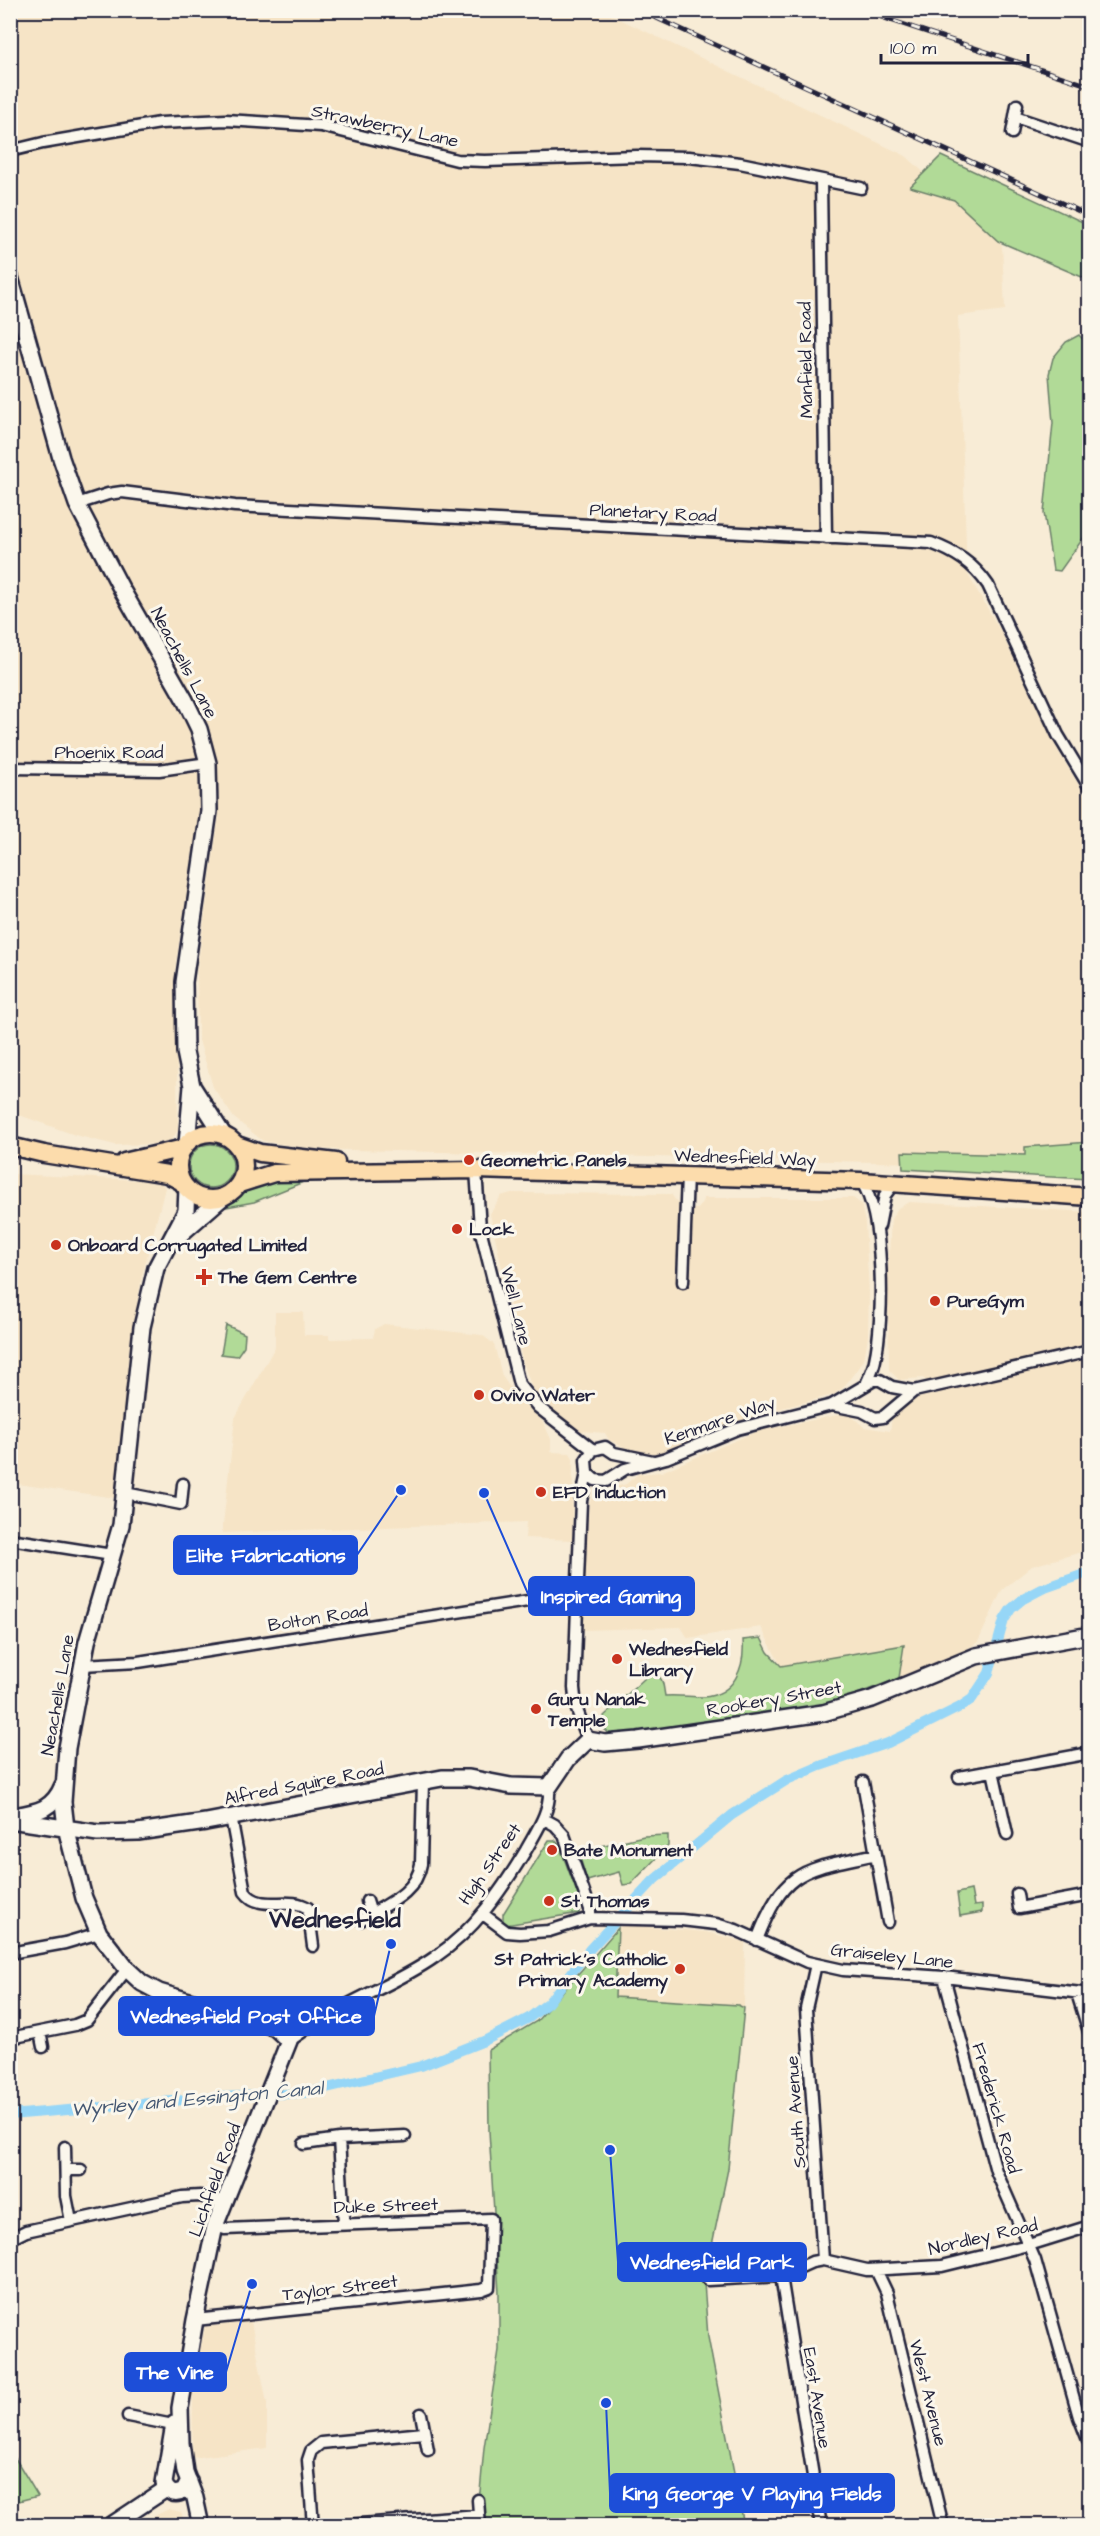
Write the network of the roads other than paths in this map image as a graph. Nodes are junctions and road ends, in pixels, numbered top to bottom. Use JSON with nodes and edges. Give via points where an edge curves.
{"nodes":[{"id":1,"x":1076,"y":10,"type":"edge"},
{"id":2,"x":1089,"y":13,"type":"edge"},
{"id":3,"x":1017,"y":105,"type":"dead end"},
{"id":4,"x":1015,"y":117,"type":"junction"},
{"id":5,"x":1012,"y":133,"type":"dead end"},
{"id":6,"x":1089,"y":142,"type":"edge"},
{"id":7,"x":10,"y":151,"type":"edge"},
{"id":8,"x":821,"y":181,"type":"junction"},
{"id":9,"x":861,"y":188,"type":"dead end"},
{"id":10,"x":10,"y":278,"type":"edge"},
{"id":11,"x":14,"y":302,"type":"edge"},
{"id":12,"x":77,"y":504,"type":"junction"},
{"id":13,"x":826,"y":538,"type":"junction"},
{"id":14,"x":208,"y":763,"type":"junction"},
{"id":15,"x":10,"y":768,"type":"edge"},
{"id":16,"x":1089,"y":788,"type":"edge"},
{"id":17,"x":192,"y":1086,"type":"junction"},
{"id":18,"x":231,"y":1141,"type":"junction"},
{"id":19,"x":10,"y":1146,"type":"edge"},
{"id":20,"x":185,"y":1146,"type":"junction"},
{"id":21,"x":114,"y":1164,"type":"junction"},
{"id":22,"x":400,"y":1170,"type":"junction"},
{"id":23,"x":476,"y":1170,"type":"junction"},
{"id":24,"x":687,"y":1175,"type":"junction"},
{"id":25,"x":861,"y":1181,"type":"junction"},
{"id":26,"x":894,"y":1183,"type":"junction"},
{"id":27,"x":239,"y":1184,"type":"junction"},
{"id":28,"x":184,"y":1185,"type":"junction"},
{"id":29,"x":223,"y":1197,"type":"junction"},
{"id":30,"x":1089,"y":1197,"type":"edge"},
{"id":31,"x":878,"y":1233,"type":"junction"},
{"id":32,"x":170,"y":1244,"type":"junction"},
{"id":33,"x":683,"y":1282,"type":"dead end"},
{"id":34,"x":1089,"y":1351,"type":"edge"},
{"id":35,"x":875,"y":1361,"type":"junction"},
{"id":36,"x":889,"y":1384,"type":"junction"},
{"id":37,"x":864,"y":1385,"type":"junction"},
{"id":38,"x":914,"y":1391,"type":"junction"},
{"id":39,"x":832,"y":1405,"type":"junction"},
{"id":40,"x":895,"y":1405,"type":"junction"},
{"id":41,"x":862,"y":1411,"type":"junction"},
{"id":42,"x":566,"y":1431,"type":"junction"},
{"id":43,"x":593,"y":1450,"type":"junction"},
{"id":44,"x":614,"y":1453,"type":"junction"},
{"id":45,"x":586,"y":1460,"type":"junction"},
{"id":46,"x":653,"y":1461,"type":"junction"},
{"id":47,"x":615,"y":1475,"type":"junction"},
{"id":48,"x":591,"y":1477,"type":"junction"},
{"id":49,"x":183,"y":1484,"type":"dead end"},
{"id":50,"x":125,"y":1493,"type":"junction"},
{"id":51,"x":10,"y":1539,"type":"edge"},
{"id":52,"x":112,"y":1555,"type":"junction"},
{"id":53,"x":560,"y":1596,"type":"dead end"},
{"id":54,"x":1089,"y":1635,"type":"edge"},
{"id":55,"x":82,"y":1665,"type":"junction"},
{"id":56,"x":588,"y":1740,"type":"junction"},
{"id":57,"x":1089,"y":1753,"type":"edge"},
{"id":58,"x":993,"y":1771,"type":"junction"},
{"id":59,"x":959,"y":1777,"type":"dead end"},
{"id":60,"x":423,"y":1781,"type":"junction"},
{"id":61,"x":863,"y":1782,"type":"dead end"},
{"id":62,"x":63,"y":1784,"type":"junction"},
{"id":63,"x":549,"y":1787,"type":"junction"},
{"id":64,"x":231,"y":1817,"type":"junction"},
{"id":65,"x":10,"y":1818,"type":"edge"},
{"id":66,"x":544,"y":1819,"type":"junction"},
{"id":67,"x":66,"y":1828,"type":"junction"},
{"id":68,"x":1007,"y":1834,"type":"dead end"},
{"id":69,"x":876,"y":1854,"type":"junction"},
{"id":70,"x":1017,"y":1894,"type":"dead end"},
{"id":71,"x":1089,"y":1895,"type":"edge"},
{"id":72,"x":367,"y":1900,"type":"dead end"},
{"id":73,"x":370,"y":1914,"type":"junction"},
{"id":74,"x":483,"y":1914,"type":"junction"},
{"id":75,"x":590,"y":1918,"type":"junction"},
{"id":76,"x":361,"y":1920,"type":"dead end"},
{"id":77,"x":888,"y":1922,"type":"dead end"},
{"id":78,"x":99,"y":1933,"type":"junction"},
{"id":79,"x":757,"y":1940,"type":"junction"},
{"id":80,"x":313,"y":1946,"type":"dead end"},
{"id":81,"x":10,"y":1953,"type":"edge"},
{"id":82,"x":816,"y":1964,"type":"junction"},
{"id":83,"x":127,"y":1968,"type":"junction"},
{"id":84,"x":944,"y":1977,"type":"junction"},
{"id":85,"x":1077,"y":1993,"type":"junction"},
{"id":86,"x":1089,"y":1994,"type":"edge"},
{"id":87,"x":40,"y":2032,"type":"junction"},
{"id":88,"x":1089,"y":2035,"type":"edge"},
{"id":89,"x":10,"y":2038,"type":"edge"},
{"id":90,"x":289,"y":2041,"type":"junction"},
{"id":91,"x":43,"y":2047,"type":"dead end"},
{"id":92,"x":405,"y":2136,"type":"dead end"},
{"id":93,"x":339,"y":2139,"type":"junction"},
{"id":94,"x":304,"y":2144,"type":"dead end"},
{"id":95,"x":65,"y":2146,"type":"dead end"},
{"id":96,"x":66,"y":2170,"type":"junction"},
{"id":97,"x":81,"y":2170,"type":"dead end"},
{"id":98,"x":224,"y":2202,"type":"junction"},
{"id":99,"x":71,"y":2221,"type":"junction"},
{"id":100,"x":344,"y":2223,"type":"junction"},
{"id":101,"x":215,"y":2226,"type":"junction"},
{"id":102,"x":1089,"y":2226,"type":"edge"},
{"id":103,"x":10,"y":2239,"type":"edge"},
{"id":104,"x":1027,"y":2244,"type":"junction"},
{"id":105,"x":823,"y":2260,"type":"junction"},
{"id":106,"x":876,"y":2270,"type":"junction"},
{"id":107,"x":782,"y":2276,"type":"junction"},
{"id":108,"x":708,"y":2280,"type":"dead end"},
{"id":109,"x":489,"y":2287,"type":"joint"},
{"id":110,"x":195,"y":2320,"type":"junction"},
{"id":111,"x":180,"y":2408,"type":"junction"},
{"id":112,"x":421,"y":2414,"type":"dead end"},
{"id":113,"x":128,"y":2416,"type":"dead end"},
{"id":114,"x":173,"y":2425,"type":"junction"},
{"id":115,"x":424,"y":2433,"type":"junction"},
{"id":116,"x":1089,"y":2445,"type":"edge"},
{"id":117,"x":428,"y":2450,"type":"dead end"},
{"id":118,"x":180,"y":2484,"type":"junction"},
{"id":119,"x":478,"y":2500,"type":"dead end"},
{"id":120,"x":479,"y":2520,"type":"edge"},
{"id":121,"x":110,"y":2526,"type":"edge"},
{"id":122,"x":195,"y":2526,"type":"edge"},
{"id":123,"x":201,"y":2526,"type":"edge"},
{"id":124,"x":313,"y":2526,"type":"edge"},
{"id":125,"x":333,"y":2526,"type":"edge"},
{"id":126,"x":821,"y":2526,"type":"edge"},
{"id":127,"x":943,"y":2526,"type":"edge"}],
"edges":[{"from":1,"to":2,"type":"street"},
{"from":3,"to":4,"type":"street"},
{"from":4,"to":5,"type":"street"},
{"from":4,"to":6,"type":"street"},
{"from":7,"to":8,"type":"street","name":"Strawberry Lane","via":[[160,123],[226,120],[321,126],[457,160],[671,156],[740,163]]},
{"from":8,"to":9,"type":"street","name":"Strawberry Lane"},
{"from":8,"to":13,"type":"street","name":"Manfield Road"},
{"from":10,"to":11,"type":"street","name":"Neachells Lane"},
{"from":11,"to":12,"type":"street","name":"Neachells Lane"},
{"from":12,"to":13,"type":"street","name":"Planetary Road","via":[[122,492],[235,507]]},
{"from":12,"to":14,"type":"street","name":"Neachells Lane","via":[[185,700],[199,729]]},
{"from":13,"to":16,"type":"street","name":"Planetary Road","via":[[931,543],[972,565],[988,585],[1048,714]]},
{"from":14,"to":15,"type":"street","name":"Phoenix Road","via":[[159,770]]},
{"from":14,"to":17,"type":"street","name":"Neachells Lane","via":[[209,810],[184,982],[185,1052]]},
{"from":17,"to":18,"type":"street","name":"Neachells Lane"},
{"from":17,"to":20,"type":"street","name":"Neachells Lane"},
{"from":18,"to":20,"type":"main road","via":[[204,1134]]},
{"from":18,"to":22,"type":"main road","name":"Wednesfield Way","via":[[282,1156]]},
{"from":18,"to":27,"type":"main road","via":[[244,1164]]},
{"from":19,"to":21,"type":"main road"},
{"from":20,"to":21,"type":"main road"},
{"from":20,"to":28,"type":"main road","via":[[179,1158]]},
{"from":21,"to":28,"type":"main road","via":[[167,1174]]},
{"from":22,"to":23,"type":"main road","name":"Wednesfield Way"},
{"from":22,"to":27,"type":"main road","name":"Wednesfield Way","via":[[274,1173]]},
{"from":23,"to":24,"type":"main road","name":"Wednesfield Way"},
{"from":23,"to":42,"type":"street","name":"Well Lane","via":[[480,1228],[517,1377],[531,1399]]},
{"from":24,"to":25,"type":"main road","name":"Wednesfield Way"},
{"from":24,"to":33,"type":"street"},
{"from":25,"to":26,"type":"main road","name":"Wednesfield Way"},
{"from":25,"to":31,"type":"street"},
{"from":26,"to":30,"type":"main road","name":"Wednesfield Way"},
{"from":26,"to":31,"type":"street","via":[[885,1195]]},
{"from":27,"to":29,"type":"main road"},
{"from":28,"to":29,"type":"main road","via":[[203,1198]]},
{"from":28,"to":32,"type":"street","name":"Neachells Lane","via":[[186,1211]]},
{"from":29,"to":32,"type":"street","name":"Neachells Lane"},
{"from":31,"to":35,"type":"street","via":[[880,1317]]},
{"from":32,"to":50,"type":"street","name":"Neachells Lane","via":[[156,1268],[142,1327]]},
{"from":34,"to":38,"type":"street"},
{"from":35,"to":36,"type":"street"},
{"from":35,"to":37,"type":"street"},
{"from":36,"to":37,"type":"street","via":[[874,1380]]},
{"from":36,"to":38,"type":"street"},
{"from":36,"to":40,"type":"street","via":[[895,1392]]},
{"from":37,"to":39,"type":"street"},
{"from":37,"to":41,"type":"street","via":[[857,1400]]},
{"from":38,"to":40,"type":"street"},
{"from":39,"to":41,"type":"street"},
{"from":39,"to":46,"type":"street","name":"Kenmare Way","via":[[736,1429]]},
{"from":40,"to":41,"type":"street","via":[[883,1417],[869,1417]]},
{"from":42,"to":43,"type":"street"},
{"from":42,"to":45,"type":"street"},
{"from":43,"to":44,"type":"street","via":[[605,1447]]},
{"from":43,"to":45,"type":"street"},
{"from":44,"to":46,"type":"street"},
{"from":44,"to":47,"type":"street","via":[[619,1463]]},
{"from":45,"to":48,"type":"street"},
{"from":46,"to":47,"type":"street","name":"Kenmare Way"},
{"from":47,"to":48,"type":"street","via":[[606,1481]]},
{"from":48,"to":56,"type":"street","via":[[581,1501],[574,1688],[576,1707]]},
{"from":49,"to":50,"type":"street","via":[[181,1510]]},
{"from":50,"to":52,"type":"street","name":"Neachells Lane"},
{"from":51,"to":52,"type":"street"},
{"from":52,"to":55,"type":"street","name":"Neachells Lane"},
{"from":53,"to":55,"type":"street","name":"Bolton Road","via":[[138,1662]]},
{"from":54,"to":56,"type":"street","name":"Rookery Street","via":[[976,1656],[841,1709],[638,1740]]},
{"from":55,"to":62,"type":"street","name":"Neachells Lane"},
{"from":56,"to":63,"type":"street","name":"High Street","via":[[572,1754]]},
{"from":57,"to":58,"type":"street"},
{"from":58,"to":59,"type":"street"},
{"from":58,"to":68,"type":"street"},
{"from":60,"to":63,"type":"street","name":"Alfred Squire Road","via":[[470,1778],[511,1786]]},
{"from":60,"to":64,"type":"street","name":"Alfred Squire Road"},
{"from":60,"to":73,"type":"street","via":[[418,1876],[407,1892]]},
{"from":61,"to":69,"type":"street"},
{"from":62,"to":65,"type":"street","via":[[54,1803],[43,1811]]},
{"from":62,"to":67,"type":"street","name":"Neachells Lane"},
{"from":63,"to":66,"type":"street","name":"High Street"},
{"from":64,"to":67,"type":"street","name":"Alfred Squire Road","via":[[138,1832],[98,1833]]},
{"from":64,"to":80,"type":"street","via":[[245,1892],[257,1902],[301,1904],[308,1908]]},
{"from":65,"to":67,"type":"street","name":"Alfred Squire Road"},
{"from":66,"to":74,"type":"street","name":"High Street"},
{"from":66,"to":75,"type":"street","via":[[564,1835]]},
{"from":67,"to":78,"type":"street","name":"Neachells Lane","via":[[84,1898]]},
{"from":69,"to":77,"type":"street"},
{"from":69,"to":79,"type":"street","via":[[815,1867],[793,1879],[771,1904]]},
{"from":70,"to":71,"type":"street","via":[[1019,1908]]},
{"from":72,"to":73,"type":"street"},
{"from":73,"to":76,"type":"street"},
{"from":74,"to":75,"type":"street","name":"Graiseley Lane","via":[[507,1932],[520,1933],[549,1931]]},
{"from":74,"to":90,"type":"street","name":"High Street","via":[[436,1957],[326,2016]]},
{"from":75,"to":79,"type":"street","name":"Graiseley Lane","via":[[716,1924]]},
{"from":78,"to":81,"type":"street"},
{"from":78,"to":83,"type":"street","name":"Neachells Lane"},
{"from":79,"to":82,"type":"street","name":"Graiseley Lane"},
{"from":82,"to":84,"type":"street","name":"Graiseley Lane","via":[[872,1973]]},
{"from":82,"to":105,"type":"street","name":"South Avenue","via":[[807,2008]]},
{"from":83,"to":87,"type":"street","via":[[87,2020]]},
{"from":83,"to":90,"type":"street","name":"Neachells Lane","via":[[159,1992],[263,2023]]},
{"from":84,"to":85,"type":"street","name":"Graiseley Lane"},
{"from":84,"to":104,"type":"street","name":"Frederick Road","via":[[996,2171]]},
{"from":85,"to":86,"type":"street","name":"Graiseley Lane"},
{"from":85,"to":88,"type":"street"},
{"from":87,"to":89,"type":"street"},
{"from":87,"to":91,"type":"street"},
{"from":90,"to":98,"type":"street","name":"Lichfield Road"},
{"from":92,"to":93,"type":"street","via":[[393,2131]]},
{"from":93,"to":94,"type":"street"},
{"from":93,"to":100,"type":"street"},
{"from":95,"to":96,"type":"street"},
{"from":96,"to":97,"type":"street"},
{"from":96,"to":99,"type":"street"},
{"from":98,"to":99,"type":"street","via":[[200,2196],[182,2197]]},
{"from":98,"to":101,"type":"street","name":"Lichfield Road"},
{"from":99,"to":103,"type":"street","via":[[26,2231]]},
{"from":100,"to":101,"type":"street","name":"Duke Street","via":[[225,2229]]},
{"from":100,"to":109,"type":"street","name":"Duke Street","via":[[491,2219]]},
{"from":101,"to":110,"type":"street","name":"Lichfield Road"},
{"from":102,"to":104,"type":"street","name":"Nordley Road"},
{"from":104,"to":106,"type":"street","name":"Nordley Road","via":[[942,2266]]},
{"from":104,"to":116,"type":"street","name":"Frederick Road","via":[[1042,2282]]},
{"from":105,"to":106,"type":"street","name":"Nordley Road"},
{"from":105,"to":107,"type":"street"},
{"from":106,"to":127,"type":"street","name":"West Avenue","via":[[887,2293]]},
{"from":107,"to":108,"type":"street"},
{"from":107,"to":126,"type":"street","name":"East Avenue"},
{"from":109,"to":110,"type":"street","name":"Taylor Street"},
{"from":110,"to":111,"type":"street","name":"Lichfield Road"},
{"from":111,"to":114,"type":"street","name":"Lichfield Road"},
{"from":111,"to":118,"type":"street","name":"Lichfield Road"},
{"from":112,"to":115,"type":"street"},
{"from":113,"to":114,"type":"street"},
{"from":114,"to":118,"type":"street","name":"Lichfield Road","via":[[164,2479]]},
{"from":115,"to":117,"type":"street"},
{"from":115,"to":124,"type":"street","via":[[321,2443],[311,2451],[308,2460]]},
{"from":118,"to":121,"type":"street"},
{"from":118,"to":122,"type":"street"},
{"from":118,"to":123,"type":"street"},
{"from":119,"to":120,"type":"street"},
{"from":120,"to":125,"type":"street"}]}
